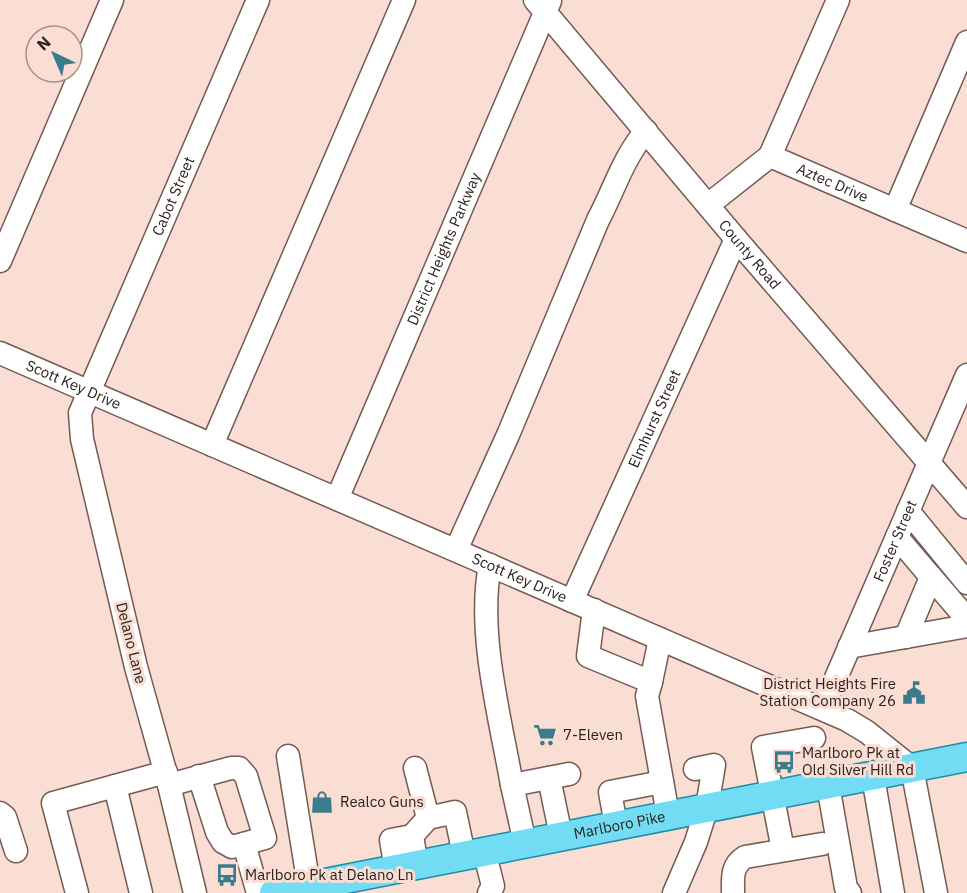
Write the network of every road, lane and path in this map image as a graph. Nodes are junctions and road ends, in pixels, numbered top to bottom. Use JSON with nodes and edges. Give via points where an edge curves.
{"nodes":[{"id":1,"x":112,"y":0,"type":"edge"},
{"id":2,"x":258,"y":0,"type":"edge"},
{"id":3,"x":404,"y":0,"type":"edge"},
{"id":4,"x":838,"y":0,"type":"edge"},
{"id":5,"x":544,"y":4,"type":"edge"},
{"id":6,"x":967,"y":42,"type":"edge"},
{"id":7,"x":646,"y":131,"type":"junction"},
{"id":8,"x":770,"y":156,"type":"junction"},
{"id":9,"x":708,"y":205,"type":"junction"},
{"id":10,"x":895,"y":210,"type":"junction"},
{"id":11,"x":736,"y":239,"type":"junction"},
{"id":12,"x":967,"y":241,"type":"edge"},
{"id":13,"x":0,"y":261,"type":"edge"},
{"id":14,"x":0,"y":353,"type":"edge"},
{"id":15,"x":967,"y":375,"type":"edge"},
{"id":16,"x":89,"y":392,"type":"junction"},
{"id":17,"x":212,"y":445,"type":"junction"},
{"id":18,"x":929,"y":463,"type":"junction"},
{"id":19,"x":337,"y":499,"type":"junction"},
{"id":20,"x":967,"y":507,"type":"edge"},
{"id":21,"x":908,"y":511,"type":"junction"},
{"id":22,"x":897,"y":537,"type":"junction"},
{"id":23,"x":456,"y":550,"type":"junction"},
{"id":24,"x":490,"y":565,"type":"junction"},
{"id":25,"x":931,"y":577,"type":"junction"},
{"id":26,"x":967,"y":583,"type":"edge"},
{"id":27,"x":572,"y":601,"type":"junction"},
{"id":28,"x":594,"y":610,"type":"junction"},
{"id":29,"x":967,"y":618,"type":"edge"},
{"id":30,"x":967,"y":626,"type":"edge"},
{"id":31,"x":906,"y":637,"type":"junction"},
{"id":32,"x":660,"y":639,"type":"junction"},
{"id":33,"x":849,"y":647,"type":"junction"},
{"id":34,"x":651,"y":681,"type":"junction"},
{"id":35,"x":823,"y":708,"type":"junction"},
{"id":36,"x":814,"y":738,"type":"dead end"},
{"id":37,"x":288,"y":756,"type":"dead end"},
{"id":38,"x":966,"y":762,"type":"edge"},
{"id":39,"x":415,"y":768,"type":"dead end"},
{"id":40,"x":912,"y":768,"type":"junction"},
{"id":41,"x":695,"y":769,"type":"dead end"},
{"id":42,"x":199,"y":776,"type":"junction"},
{"id":43,"x":873,"y":777,"type":"junction"},
{"id":44,"x":168,"y":778,"type":"junction"},
{"id":45,"x":662,"y":782,"type":"junction"},
{"id":46,"x":512,"y":785,"type":"junction"},
{"id":47,"x":828,"y":785,"type":"junction"},
{"id":48,"x":115,"y":786,"type":"junction"},
{"id":49,"x":771,"y":795,"type":"junction"},
{"id":50,"x":707,"y":807,"type":"junction"},
{"id":51,"x":0,"y":813,"type":"edge"},
{"id":52,"x":668,"y":815,"type":"junction"},
{"id":53,"x":428,"y":818,"type":"junction"},
{"id":54,"x":616,"y":825,"type":"junction"},
{"id":55,"x":561,"y":836,"type":"junction"},
{"id":56,"x":525,"y":843,"type":"junction"},
{"id":57,"x":244,"y":844,"type":"junction"},
{"id":58,"x":822,"y":844,"type":"dead end"},
{"id":59,"x":783,"y":850,"type":"junction"},
{"id":60,"x":16,"y":851,"type":"dead end"},
{"id":61,"x":474,"y":853,"type":"junction"},
{"id":62,"x":406,"y":867,"type":"junction"},
{"id":63,"x":309,"y":886,"type":"junction"},
{"id":64,"x":77,"y":893,"type":"edge"},
{"id":65,"x":141,"y":893,"type":"edge"},
{"id":66,"x":195,"y":893,"type":"edge"},
{"id":67,"x":258,"y":893,"type":"edge"},
{"id":68,"x":274,"y":893,"type":"edge"},
{"id":69,"x":489,"y":893,"type":"edge"},
{"id":70,"x":674,"y":893,"type":"edge"},
{"id":71,"x":733,"y":893,"type":"edge"},
{"id":72,"x":850,"y":893,"type":"edge"},
{"id":73,"x":893,"y":893,"type":"edge"},
{"id":74,"x":936,"y":893,"type":"edge"}],
"edges":[{"from":1,"to":13,"type":"street"},
{"from":2,"to":16,"type":"street","name":"Cabot Street"},
{"from":3,"to":17,"type":"street"},
{"from":4,"to":8,"type":"street"},
{"from":5,"to":7,"type":"street","name":"County Road"},
{"from":5,"to":19,"type":"street","name":"District Heights Parkway"},
{"from":6,"to":10,"type":"street"},
{"from":7,"to":9,"type":"street","name":"County Road"},
{"from":7,"to":23,"type":"street","via":[[617,178]]},
{"from":8,"to":9,"type":"street"},
{"from":8,"to":10,"type":"street","name":"Aztec Drive"},
{"from":9,"to":11,"type":"street","name":"County Road"},
{"from":10,"to":12,"type":"street","name":"Aztec Drive"},
{"from":11,"to":18,"type":"street","name":"County Road"},
{"from":11,"to":27,"type":"street","name":"Elmhurst Street"},
{"from":14,"to":16,"type":"street","name":"Scott Key Drive"},
{"from":15,"to":18,"type":"street","name":"Foster Street"},
{"from":16,"to":17,"type":"street","name":"Scott Key Drive"},
{"from":16,"to":44,"type":"street","name":"Delano Lane","via":[[80,413],[82,439],[136,667]]},
{"from":17,"to":19,"type":"street","name":"Scott Key Drive"},
{"from":18,"to":20,"type":"street","name":"County Road"},
{"from":18,"to":21,"type":"street","name":"Foster Street"},
{"from":19,"to":23,"type":"street","name":"Scott Key Drive"},
{"from":21,"to":22,"type":"street","name":"Foster Street"},
{"from":21,"to":26,"type":"street"},
{"from":22,"to":25,"type":"street"},
{"from":22,"to":33,"type":"street","name":"Foster Street"},
{"from":23,"to":24,"type":"street","name":"Scott Key Drive"},
{"from":24,"to":27,"type":"street","name":"Scott Key Drive"},
{"from":24,"to":46,"type":"street","via":[[485,594],[486,626]]},
{"from":25,"to":29,"type":"street"},
{"from":25,"to":31,"type":"street"},
{"from":27,"to":28,"type":"street","name":"Scott Key Drive"},
{"from":28,"to":32,"type":"street","name":"Scott Key Drive"},
{"from":28,"to":34,"type":"street","via":[[588,656]]},
{"from":30,"to":31,"type":"street"},
{"from":31,"to":33,"type":"street"},
{"from":32,"to":34,"type":"street"},
{"from":32,"to":35,"type":"street","name":"Scott Key Drive"},
{"from":33,"to":35,"type":"street","name":"Foster Street"},
{"from":34,"to":45,"type":"street","via":[[647,696]]},
{"from":35,"to":40,"type":"street","name":"Scott Key Drive","via":[[867,732]]},
{"from":36,"to":49,"type":"street","via":[[763,747]]},
{"from":37,"to":63,"type":"street"},
{"from":38,"to":40,"type":"main road","name":"Marlboro Pike"},
{"from":39,"to":53,"type":"street"},
{"from":40,"to":43,"type":"main road","name":"Marlboro Pike"},
{"from":40,"to":74,"type":"street"},
{"from":41,"to":50,"type":"street","via":[[714,765]]},
{"from":42,"to":44,"type":"street"},
{"from":42,"to":57,"type":"street","via":[[223,842],[232,847]]},
{"from":42,"to":57,"type":"street","via":[[239,768],[246,776],[265,838]]},
{"from":43,"to":47,"type":"main road","name":"Marlboro Pike"},
{"from":43,"to":73,"type":"street"},
{"from":44,"to":48,"type":"street"},
{"from":44,"to":66,"type":"street","name":"Delano Lane"},
{"from":45,"to":52,"type":"street"},
{"from":45,"to":54,"type":"street","via":[[610,792]]},
{"from":46,"to":55,"type":"street","via":[[559,776]]},
{"from":46,"to":56,"type":"street"},
{"from":47,"to":49,"type":"main road","name":"Marlboro Pike"},
{"from":47,"to":72,"type":"street"},
{"from":48,"to":64,"type":"street","via":[[53,803]]},
{"from":48,"to":65,"type":"street"},
{"from":49,"to":50,"type":"main road","name":"Marlboro Pike"},
{"from":49,"to":59,"type":"street"},
{"from":50,"to":52,"type":"main road","name":"Marlboro Pike"},
{"from":50,"to":70,"type":"street"},
{"from":51,"to":60,"type":"street","via":[[5,816]]},
{"from":52,"to":54,"type":"main road","name":"Marlboro Pike"},
{"from":53,"to":61,"type":"street","via":[[455,812]]},
{"from":53,"to":62,"type":"street","via":[[412,836],[390,840]]},
{"from":54,"to":55,"type":"main road","name":"Marlboro Pike"},
{"from":55,"to":56,"type":"main road","name":"Marlboro Pike"},
{"from":56,"to":61,"type":"main road","name":"Marlboro Pike"},
{"from":57,"to":67,"type":"street"},
{"from":58,"to":59,"type":"street"},
{"from":59,"to":71,"type":"street","via":[[737,862]]},
{"from":61,"to":62,"type":"main road","name":"Marlboro Pike"},
{"from":61,"to":69,"type":"street","via":[[492,886]]},
{"from":62,"to":63,"type":"main road","name":"Marlboro Pike"},
{"from":63,"to":68,"type":"main road","name":"Marlboro Pike"}]}
